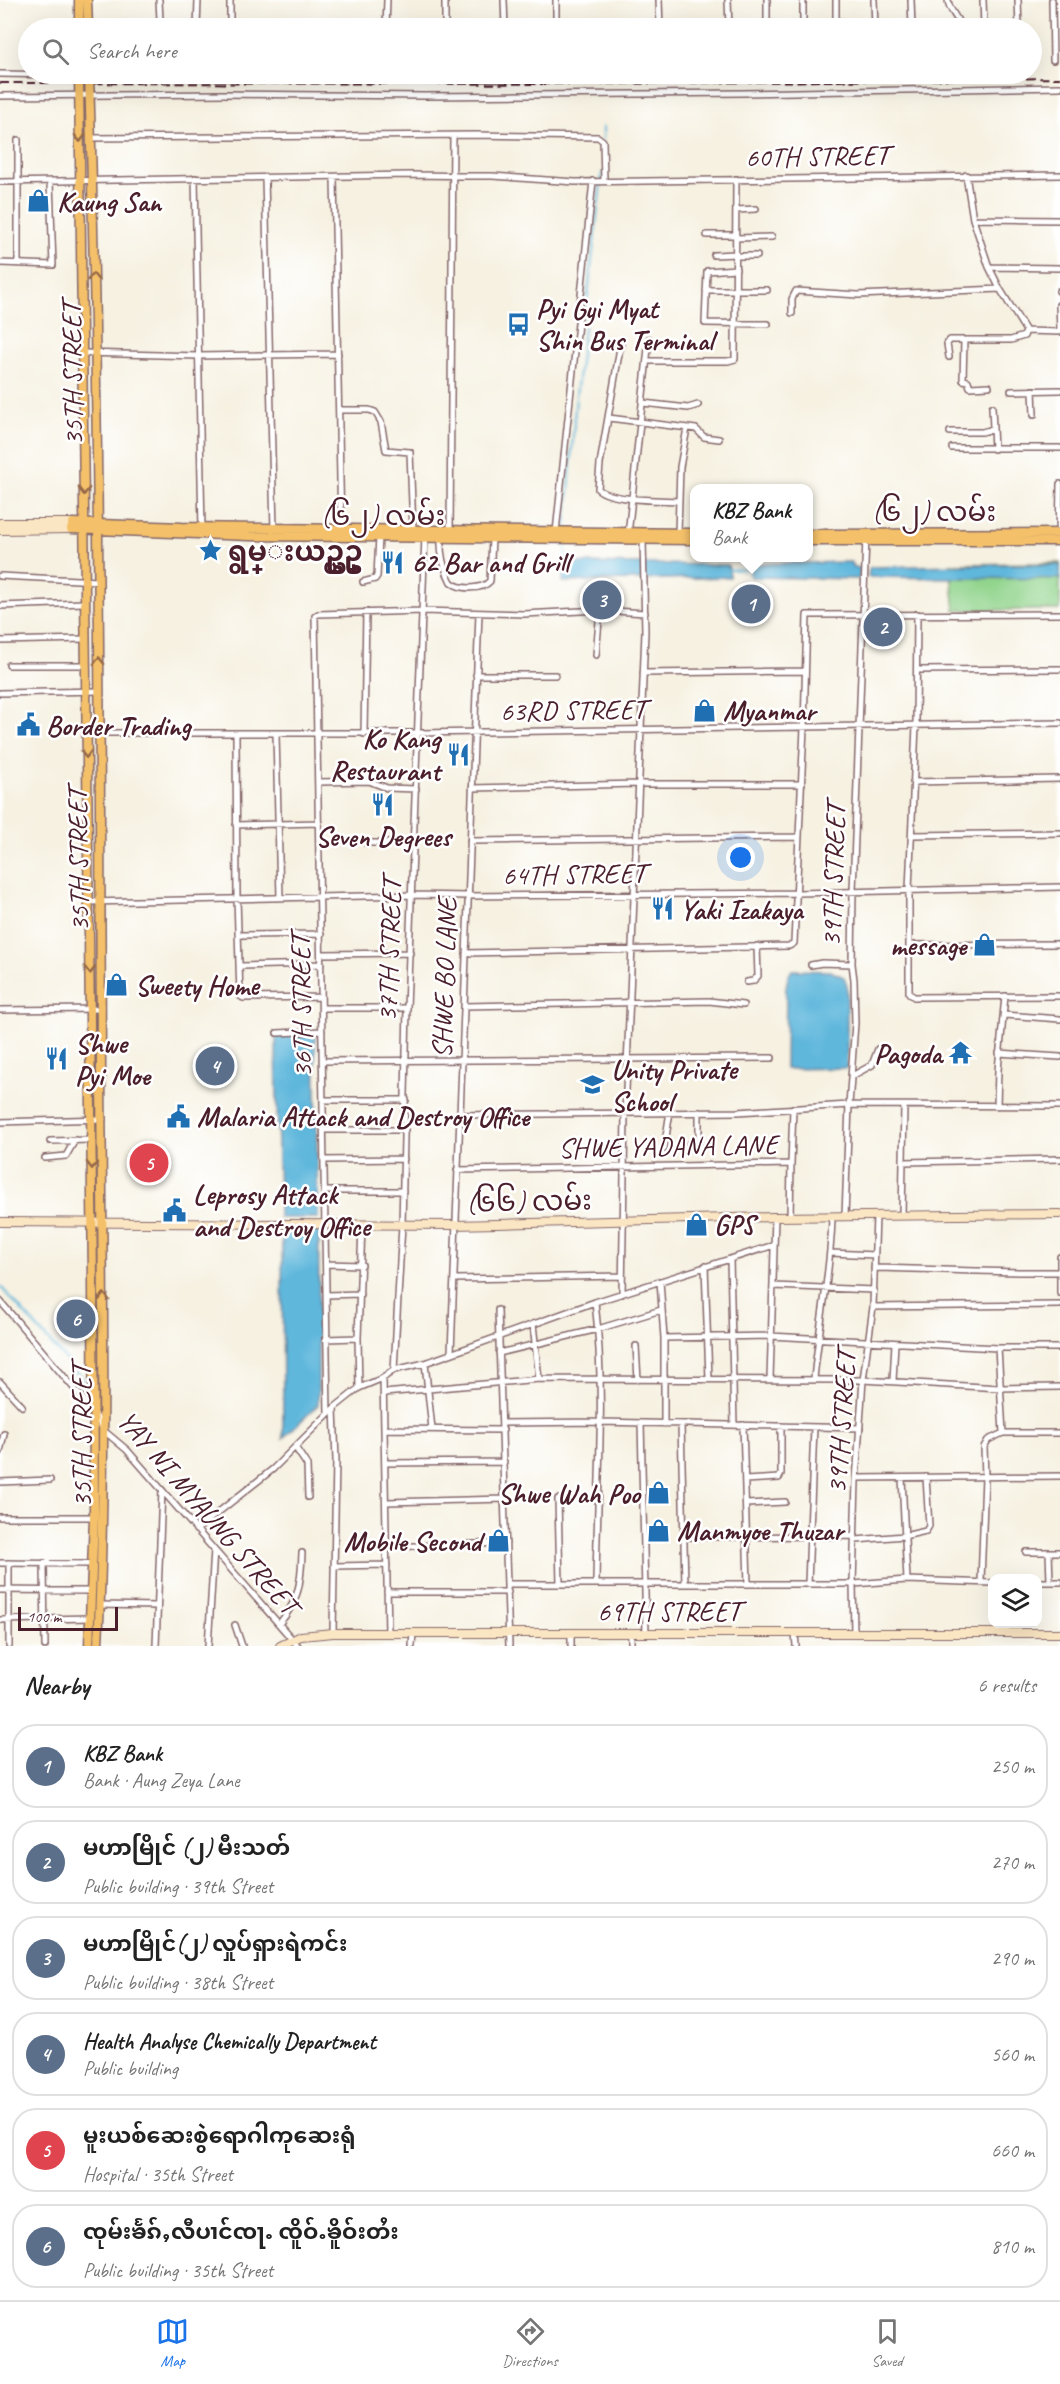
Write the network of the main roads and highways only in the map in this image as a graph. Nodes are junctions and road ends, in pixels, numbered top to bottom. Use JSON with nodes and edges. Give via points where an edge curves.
{"nodes":[{"id":1,"x":79,"y":0,"type":"edge"},
{"id":2,"x":87,"y":0,"type":"edge"},
{"id":3,"x":79,"y":18,"type":"edge"},
{"id":4,"x":88,"y":18,"type":"edge"},
{"id":5,"x":82,"y":84,"type":"edge"},
{"id":6,"x":86,"y":84,"type":"edge"},
{"id":7,"x":72,"y":526,"type":"road end"},
{"id":8,"x":84,"y":526,"type":"junction"},
{"id":9,"x":98,"y":527,"type":"junction"},
{"id":10,"x":341,"y":533,"type":"junction"},
{"id":11,"x":690,"y":533,"type":"edge"},
{"id":12,"x":1060,"y":533,"type":"edge"},
{"id":13,"x":413,"y":534,"type":"junction"},
{"id":14,"x":446,"y":534,"type":"junction"},
{"id":15,"x":813,"y":534,"type":"edge"},
{"id":16,"x":563,"y":535,"type":"junction"},
{"id":17,"x":628,"y":536,"type":"junction"},
{"id":18,"x":867,"y":538,"type":"junction"},
{"id":19,"x":690,"y":540,"type":"edge"},
{"id":20,"x":813,"y":541,"type":"edge"},
{"id":21,"x":1060,"y":541,"type":"edge"},
{"id":22,"x":93,"y":1322,"type":"junction"},
{"id":23,"x":104,"y":1322,"type":"junction"},
{"id":24,"x":89,"y":1646,"type":"edge"},
{"id":25,"x":98,"y":1646,"type":"edge"}],
"edges":[{"from":1,"to":3,"type":"main road"},
{"from":2,"to":4,"type":"main road"},
{"from":5,"to":8,"type":"main road","name":"35TH STREET","one_way":true},
{"from":9,"to":6,"type":"main road","name":"35TH STREET","one_way":true},
{"from":7,"to":8,"type":"main road","name":"(၆၂) လမ်း"},
{"from":8,"to":9,"type":"main road","name":"(၆၂) လမ်း"},
{"from":8,"to":22,"type":"main road","name":"35TH STREET","one_way":true},
{"from":9,"to":10,"type":"main road","name":"(၆၂) လမ်း"},
{"from":23,"to":9,"type":"main road","name":"35TH STREET","one_way":true},
{"from":10,"to":13,"type":"main road","name":"(၆၂) လမ်း"},
{"from":10,"to":13,"type":"main road","name":"(၆၂) လမ်း","via":[[379,537]]},
{"from":11,"to":17,"type":"main road","name":"(၆၂) လမ်း"},
{"from":12,"to":18,"type":"main road","name":"(၆၂) လမ်း"},
{"from":13,"to":14,"type":"main road","name":"(၆၂) လမ်း"},
{"from":14,"to":16,"type":"main road","name":"(၆၂) လမ်း"},
{"from":14,"to":16,"type":"main road","name":"(၆၂) လမ်း","via":[[492,538]]},
{"from":15,"to":18,"type":"main road","name":"(၆၂) လမ်း"},
{"from":16,"to":17,"type":"main road","name":"(၆၂) လမ်း"},
{"from":17,"to":19,"type":"main road","name":"(၆၂) လမ်း","via":[[643,540]]},
{"from":18,"to":20,"type":"main road","name":"(၆၂) လမ်း"},
{"from":18,"to":21,"type":"main road","name":"(၆၂) လမ်း"},
{"from":22,"to":23,"type":"main road"},
{"from":22,"to":24,"type":"main road","name":"35TH STREET","via":[[94,1517]]},
{"from":23,"to":25,"type":"main road","name":"35TH STREET","via":[[104,1517]]}]}
